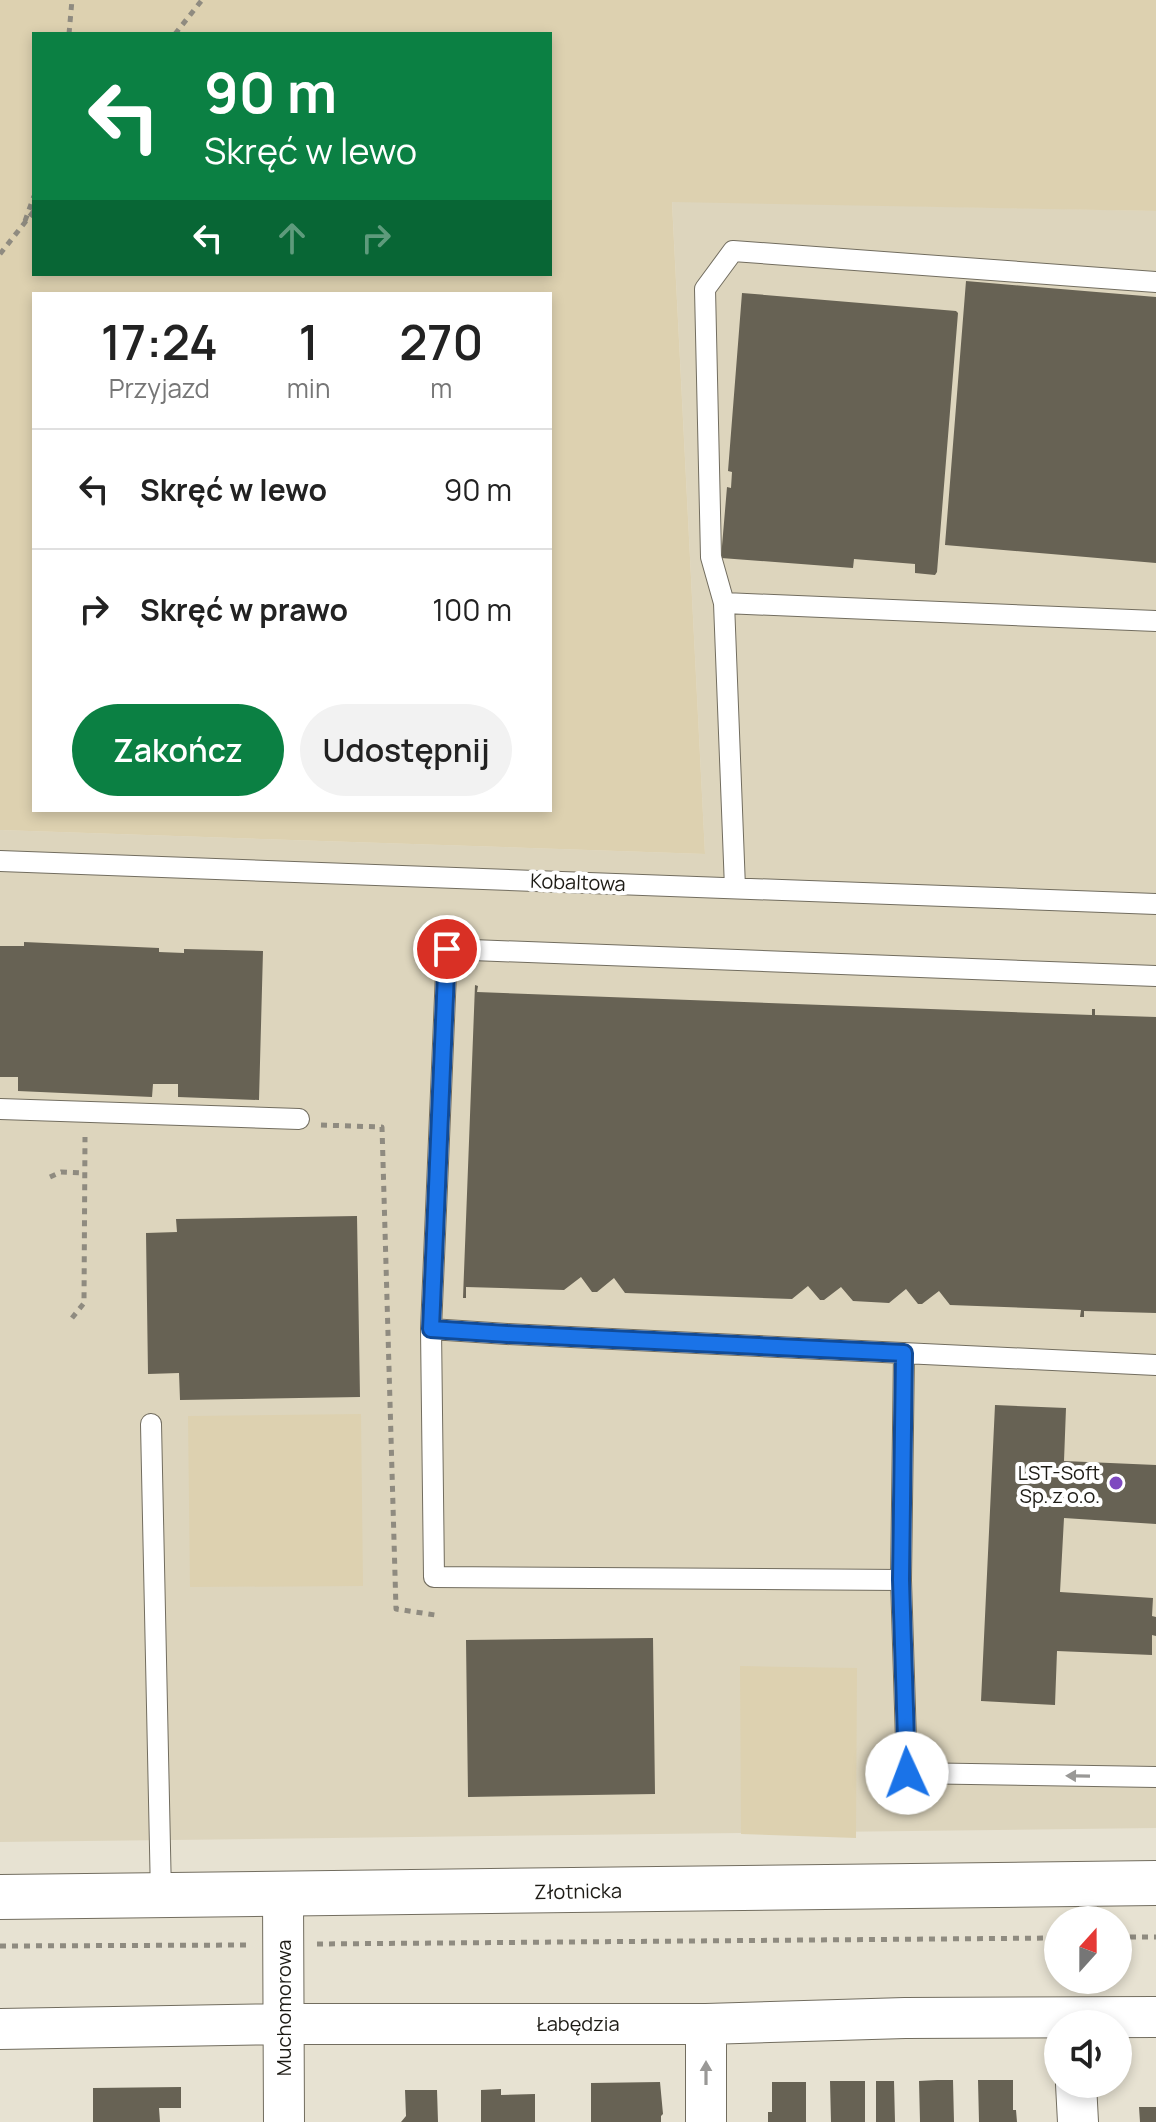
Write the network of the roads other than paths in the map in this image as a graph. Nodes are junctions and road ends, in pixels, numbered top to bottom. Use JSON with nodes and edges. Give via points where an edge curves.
{"nodes":[{"id":1,"x":1156,"y":282,"type":"edge"},
{"id":2,"x":724,"y":603,"type":"junction"},
{"id":3,"x":1156,"y":621,"type":"edge"},
{"id":4,"x":0,"y":861,"type":"edge"},
{"id":5,"x":735,"y":888,"type":"junction"},
{"id":6,"x":1156,"y":904,"type":"edge"},
{"id":7,"x":1156,"y":976,"type":"edge"},
{"id":8,"x":0,"y":1109,"type":"edge"},
{"id":9,"x":299,"y":1119,"type":"road end"},
{"id":10,"x":431,"y":1329,"type":"junction"},
{"id":11,"x":904,"y":1353,"type":"junction"},
{"id":12,"x":1156,"y":1365,"type":"edge"},
{"id":13,"x":151,"y":1424,"type":"dead end"},
{"id":14,"x":901,"y":1580,"type":"junction"},
{"id":15,"x":1156,"y":1777,"type":"edge"},
{"id":16,"x":1156,"y":1883,"type":"edge"},
{"id":17,"x":161,"y":1895,"type":"junction"},
{"id":18,"x":283,"y":1895,"type":"junction"},
{"id":19,"x":0,"y":1897,"type":"edge"},
{"id":20,"x":1156,"y":2017,"type":"edge"},
{"id":21,"x":1132,"y":2018,"type":"edge"},
{"id":22,"x":1044,"y":2020,"type":"edge"},
{"id":23,"x":283,"y":2024,"type":"junction"},
{"id":24,"x":706,"y":2024,"type":"junction"},
{"id":25,"x":0,"y":2029,"type":"edge"},
{"id":26,"x":1077,"y":2098,"type":"edge"},
{"id":27,"x":284,"y":2122,"type":"edge"},
{"id":28,"x":706,"y":2122,"type":"edge"},
{"id":29,"x":1078,"y":2122,"type":"edge"}],
"edges":[{"from":1,"to":2,"type":"lane","via":[[733,251],[705,289],[711,557]]},
{"from":2,"to":3,"type":"lane"},
{"from":2,"to":5,"type":"lane"},
{"from":4,"to":5,"type":"lane","name":"Kobaltowa"},
{"from":5,"to":6,"type":"lane","name":"Kobaltowa"},
{"from":7,"to":10,"type":"lane","via":[[447,949]]},
{"from":8,"to":9,"type":"lane"},
{"from":10,"to":11,"type":"lane"},
{"from":10,"to":14,"type":"lane","via":[[434,1577]]},
{"from":11,"to":12,"type":"lane"},
{"from":11,"to":14,"type":"lane"},
{"from":13,"to":17,"type":"lane"},
{"from":15,"to":14,"type":"lane","one_way":true,"via":[[907,1773]]},
{"from":16,"to":18,"type":"street","name":"Złotnicka"},
{"from":17,"to":18,"type":"street","name":"Złotnicka"},
{"from":17,"to":19,"type":"street","name":"Złotnicka"},
{"from":18,"to":23,"type":"street","name":"Muchomorowa"},
{"from":20,"to":21,"type":"street","name":"Łabędzia"},
{"from":22,"to":24,"type":"street","name":"Łabędzia"},
{"from":23,"to":24,"type":"street","name":"Łabędzia"},
{"from":23,"to":25,"type":"street","name":"Łabędzia"},
{"from":23,"to":27,"type":"street","name":"Muchomorowa"},
{"from":28,"to":24,"type":"street","one_way":true},
{"from":26,"to":29,"type":"street"}]}
